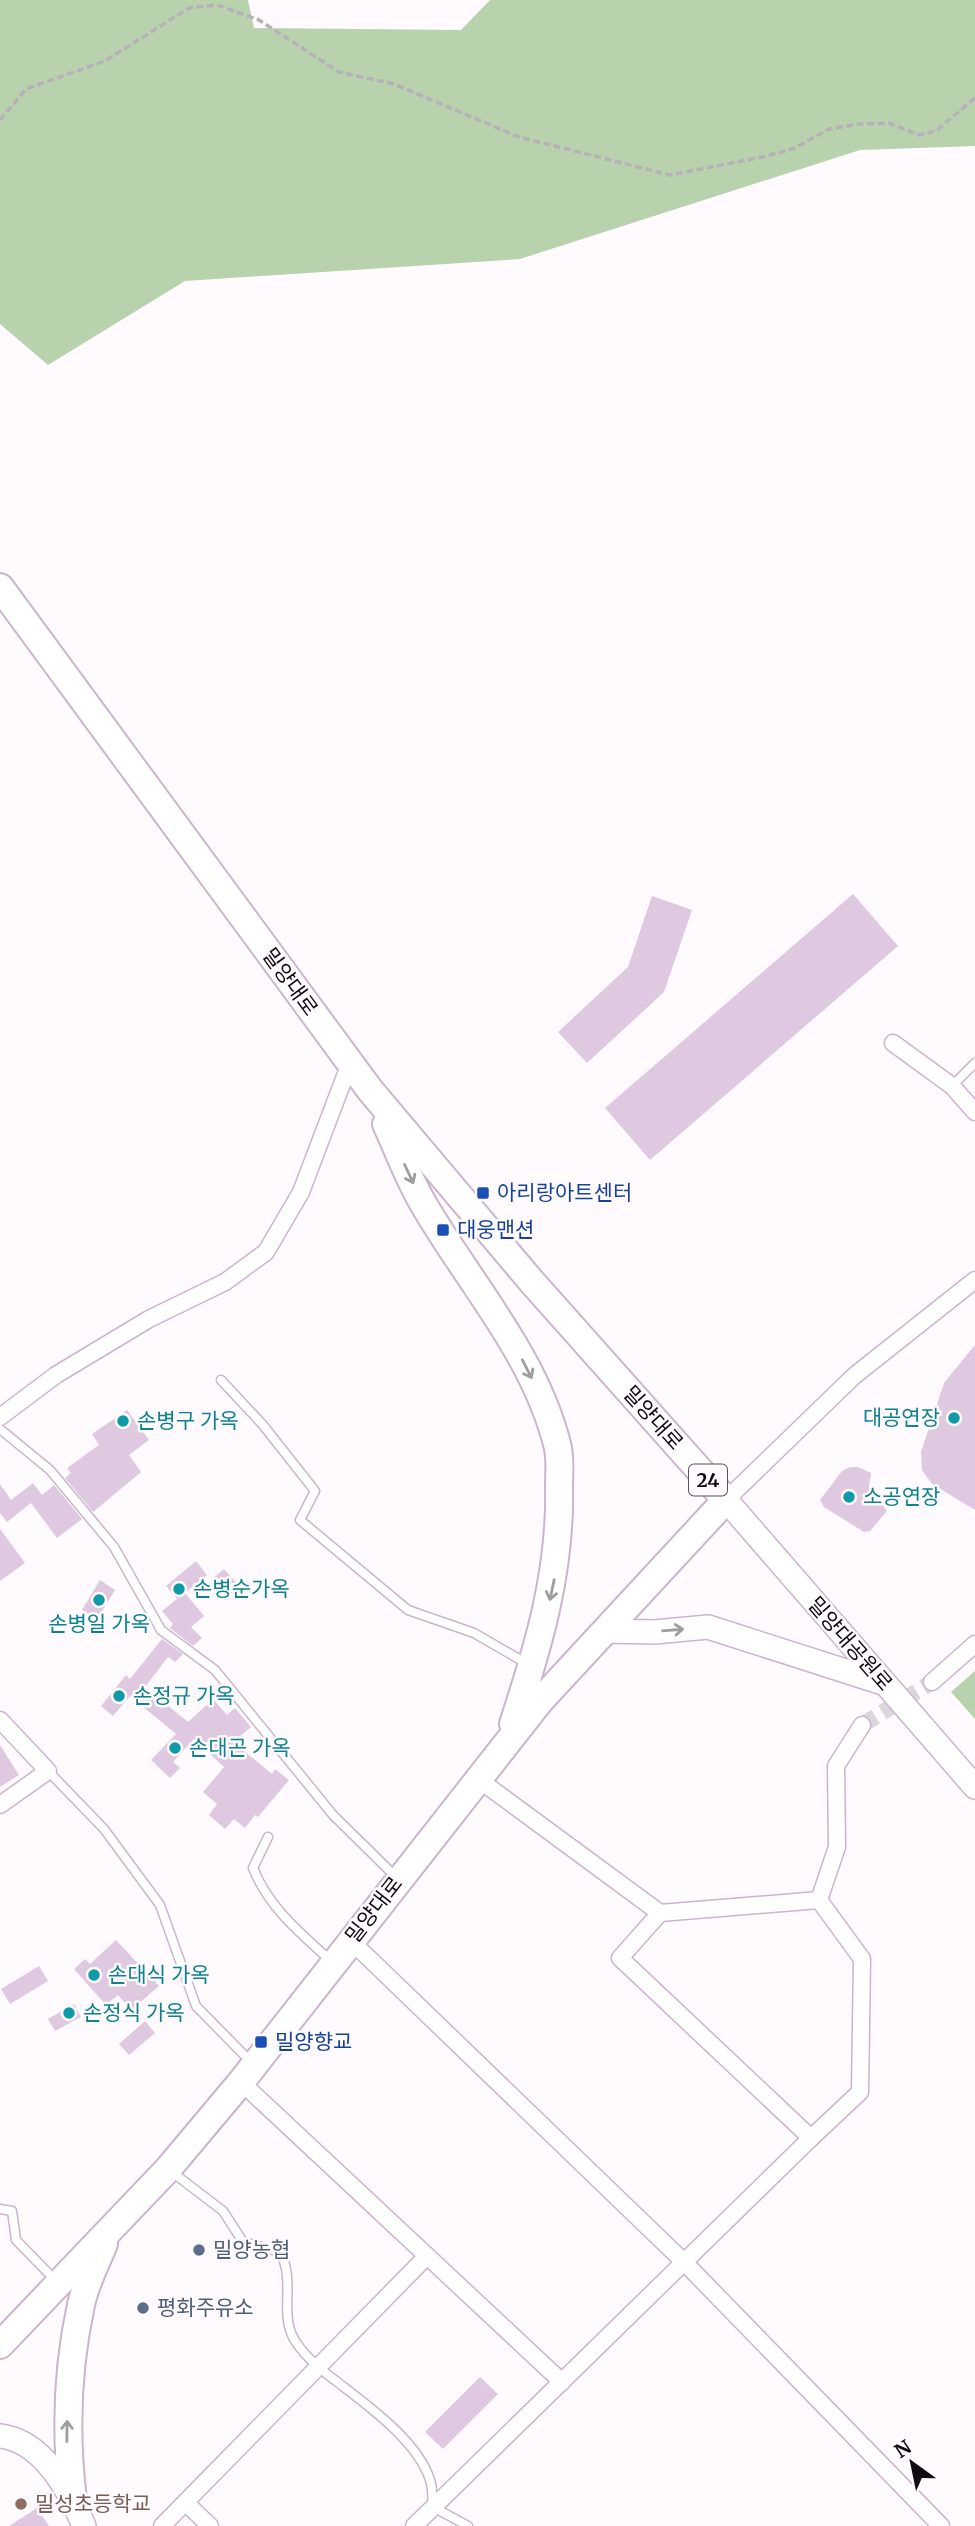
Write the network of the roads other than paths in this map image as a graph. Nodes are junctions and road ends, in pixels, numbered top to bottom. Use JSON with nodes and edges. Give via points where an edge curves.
{"nodes":[{"id":1,"x":0,"y":587,"type":"edge"},
{"id":2,"x":893,"y":1043,"type":"dead end"},
{"id":3,"x":350,"y":1063,"type":"junction"},
{"id":4,"x":975,"y":1063,"type":"edge"},
{"id":5,"x":952,"y":1086,"type":"junction"},
{"id":6,"x":370,"y":1090,"type":"junction"},
{"id":7,"x":975,"y":1112,"type":"edge"},
{"id":8,"x":975,"y":1280,"type":"edge"},
{"id":9,"x":221,"y":1380,"type":"dead end"},
{"id":10,"x":0,"y":1417,"type":"edge"},
{"id":11,"x":0,"y":1429,"type":"edge"},
{"id":12,"x":726,"y":1500,"type":"junction"},
{"id":13,"x":604,"y":1631,"type":"junction"},
{"id":14,"x":975,"y":1644,"type":"edge"},
{"id":15,"x":532,"y":1666,"type":"junction"},
{"id":16,"x":932,"y":1682,"type":"tunnel mouth"},
{"id":17,"x":885,"y":1684,"type":"junction"},
{"id":18,"x":0,"y":1720,"type":"edge"},
{"id":19,"x":862,"y":1726,"type":"tunnel mouth"},
{"id":20,"x":508,"y":1740,"type":"junction"},
{"id":21,"x":48,"y":1771,"type":"junction"},
{"id":22,"x":478,"y":1779,"type":"junction"},
{"id":23,"x":975,"y":1787,"type":"edge"},
{"id":24,"x":0,"y":1805,"type":"edge"},
{"id":25,"x":268,"y":1837,"type":"dead end"},
{"id":26,"x":398,"y":1879,"type":"junction"},
{"id":27,"x":819,"y":1900,"type":"junction"},
{"id":28,"x":660,"y":1913,"type":"junction"},
{"id":29,"x":350,"y":1940,"type":"junction"},
{"id":30,"x":333,"y":1963,"type":"junction"},
{"id":31,"x":247,"y":2073,"type":"junction"},
{"id":32,"x":811,"y":2138,"type":"junction"},
{"id":33,"x":168,"y":2169,"type":"junction"},
{"id":34,"x":0,"y":2209,"type":"edge"},
{"id":35,"x":108,"y":2232,"type":"junction"},
{"id":36,"x":427,"y":2256,"type":"junction"},
{"id":37,"x":684,"y":2262,"type":"junction"},
{"id":38,"x":59,"y":2284,"type":"junction"},
{"id":39,"x":0,"y":2345,"type":"edge"},
{"id":40,"x":318,"y":2367,"type":"junction"},
{"id":41,"x":562,"y":2382,"type":"junction"},
{"id":42,"x":0,"y":2436,"type":"edge"},
{"id":43,"x":72,"y":2499,"type":"junction"},
{"id":44,"x":186,"y":2503,"type":"junction"},
{"id":45,"x":433,"y":2507,"type":"junction"},
{"id":46,"x":84,"y":2526,"type":"edge"},
{"id":47,"x":162,"y":2526,"type":"edge"},
{"id":48,"x":210,"y":2526,"type":"edge"},
{"id":49,"x":414,"y":2526,"type":"edge"},
{"id":50,"x":468,"y":2526,"type":"edge"},
{"id":51,"x":941,"y":2526,"type":"edge"}],
"edges":[{"from":1,"to":3,"type":"main road","name":"밀양대로","number":"24"},
{"from":2,"to":5,"type":"street"},
{"from":3,"to":6,"type":"main road","name":"밀양대로","number":"24"},
{"from":3,"to":10,"type":"street","via":[[301,1192],[265,1252],[225,1282],[149,1318],[56,1375]]},
{"from":4,"to":5,"type":"lane"},
{"from":5,"to":7,"type":"street"},
{"from":6,"to":12,"type":"main road","name":"밀양대로","number":"24","via":[[532,1282]]},
{"from":6,"to":15,"type":"main road","one_way":true,"via":[[423,1204],[507,1330],[539,1394],[558,1447],[555,1572]]},
{"from":8,"to":12,"type":"street","via":[[854,1376]]},
{"from":9,"to":15,"type":"lane","via":[[315,1491],[300,1520],[408,1610],[474,1633]]},
{"from":11,"to":26,"type":"lane","via":[[50,1470],[114,1547],[161,1630],[215,1670],[333,1815]]},
{"from":12,"to":13,"type":"main road","name":"밀양대로","number":"24"},
{"from":12,"to":17,"type":"main road","name":"밀양대공원로"},
{"from":13,"to":17,"type":"main road","one_way":true,"via":[[708,1627]]},
{"from":13,"to":20,"type":"main road","name":"밀양대로","number":"24"},
{"from":14,"to":16,"type":"street"},
{"from":15,"to":20,"type":"main road"},
{"from":17,"to":23,"type":"main road","name":"밀양대공원로"},
{"from":18,"to":21,"type":"street"},
{"from":19,"to":27,"type":"street","via":[[836,1766],[837,1847]]},
{"from":20,"to":22,"type":"main road","name":"밀양대로","number":"24"},
{"from":21,"to":24,"type":"street"},
{"from":21,"to":31,"type":"lane","via":[[104,1829],[160,1905],[196,2006]]},
{"from":22,"to":26,"type":"main road","name":"밀양대로","number":"24"},
{"from":22,"to":28,"type":"street"},
{"from":25,"to":30,"type":"lane","via":[[253,1868],[262,1891],[287,1922]]},
{"from":26,"to":29,"type":"main road","name":"밀양대로","number":"24"},
{"from":27,"to":28,"type":"street"},
{"from":27,"to":32,"type":"street","via":[[862,1959],[860,2092]]},
{"from":28,"to":32,"type":"street","via":[[620,1958]]},
{"from":29,"to":30,"type":"main road","name":"밀양대로","number":"24"},
{"from":29,"to":37,"type":"street"},
{"from":30,"to":31,"type":"main road","name":"밀양대로","number":"24"},
{"from":31,"to":33,"type":"main road","name":"밀양대로","number":"24"},
{"from":31,"to":36,"type":"street"},
{"from":32,"to":37,"type":"street"},
{"from":33,"to":35,"type":"main road","name":"밀양대로","number":"24"},
{"from":33,"to":40,"type":"lane","via":[[222,2211],[243,2242],[280,2252],[289,2268],[288,2310],[294,2339]]},
{"from":34,"to":38,"type":"lane","via":[[12,2211],[16,2240]]},
{"from":35,"to":38,"type":"main road","name":"밀양대로","number":"24"},
{"from":43,"to":35,"type":"main road","one_way":true,"via":[[68,2397],[76,2337],[81,2303]]},
{"from":36,"to":40,"type":"street"},
{"from":36,"to":41,"type":"street"},
{"from":37,"to":41,"type":"street"},
{"from":37,"to":51,"type":"street"},
{"from":38,"to":39,"type":"main road","name":"밀양대로","number":"24"},
{"from":40,"to":44,"type":"street"},
{"from":40,"to":45,"type":"lane","via":[[375,2411],[409,2445],[430,2480]]},
{"from":41,"to":45,"type":"street"},
{"from":42,"to":43,"type":"main road","via":[[15,2438],[44,2459]]},
{"from":43,"to":46,"type":"main road"},
{"from":44,"to":47,"type":"street"},
{"from":44,"to":48,"type":"street"},
{"from":45,"to":49,"type":"street"},
{"from":45,"to":50,"type":"lane"}]}
